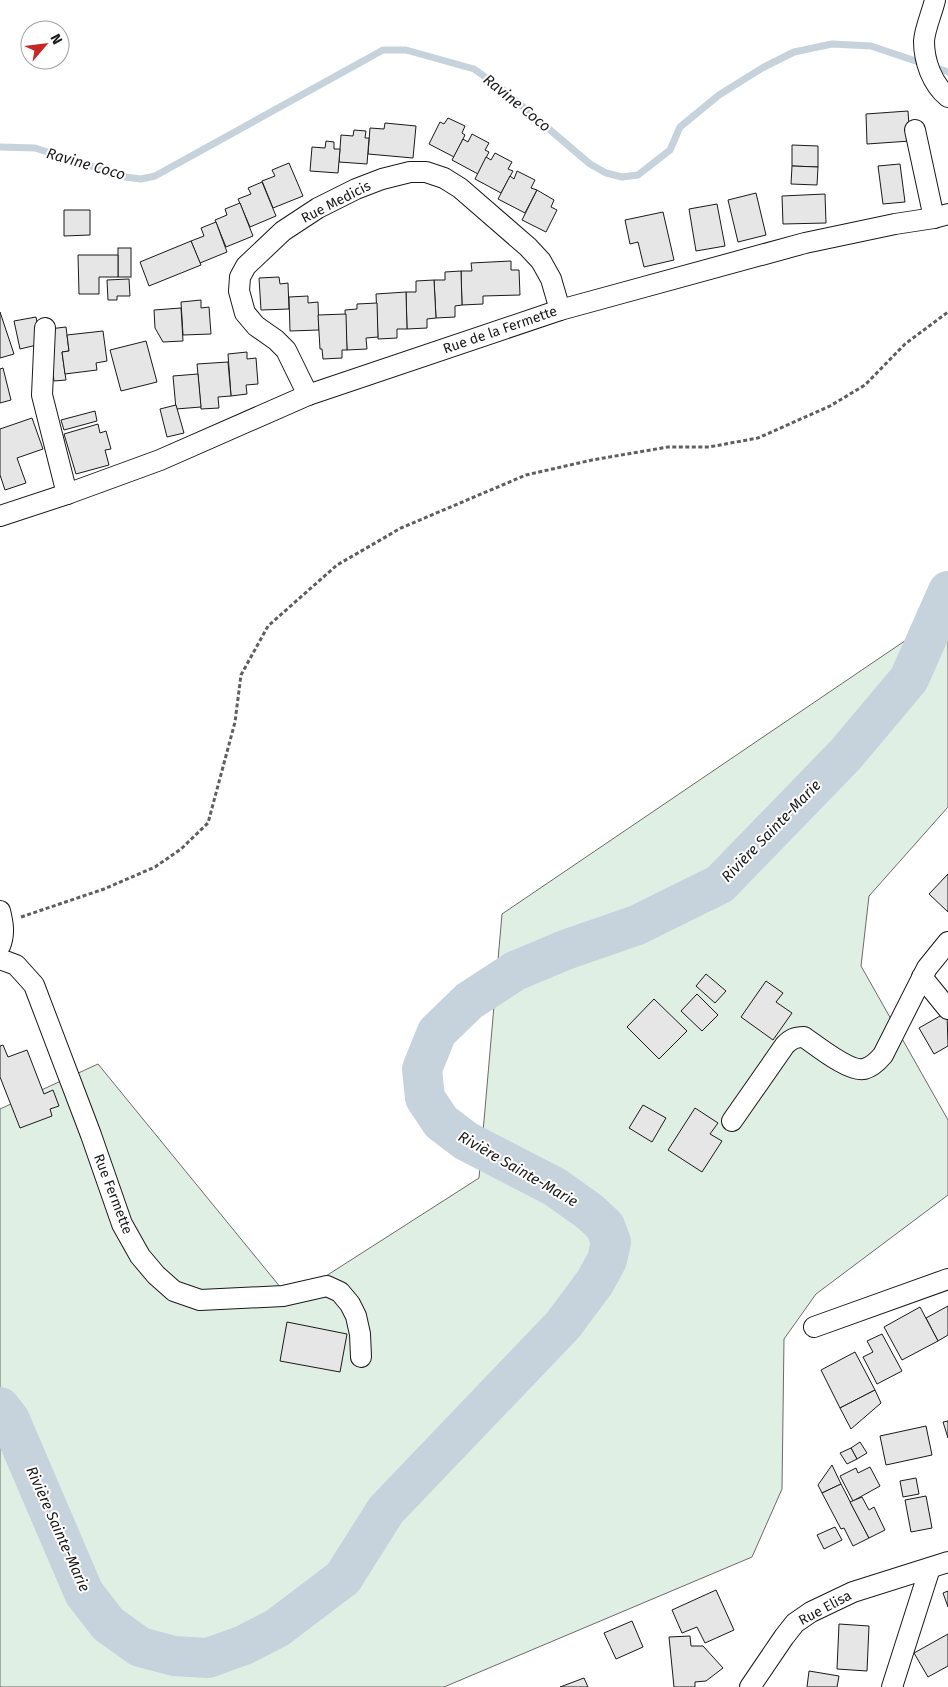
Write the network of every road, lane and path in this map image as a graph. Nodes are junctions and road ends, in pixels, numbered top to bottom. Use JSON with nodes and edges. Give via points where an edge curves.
{"nodes":[{"id":1,"x":935,"y":0,"type":"edge"},
{"id":2,"x":948,"y":97,"type":"edge"},
{"id":3,"x":915,"y":130,"type":"dead end"},
{"id":4,"x":941,"y":216,"type":"edge"},
{"id":5,"x":560,"y":310,"type":"junction"},
{"id":6,"x":948,"y":312,"type":"edge"},
{"id":7,"x":45,"y":328,"type":"dead end"},
{"id":8,"x":308,"y":395,"type":"junction"},
{"id":9,"x":67,"y":494,"type":"junction"},
{"id":10,"x":0,"y":516,"type":"edge"},
{"id":11,"x":2,"y":917,"type":"edge"},
{"id":12,"x":948,"y":942,"type":"edge"},
{"id":13,"x":0,"y":946,"type":"edge"},
{"id":14,"x":0,"y":959,"type":"edge"},
{"id":15,"x":922,"y":977,"type":"junction"},
{"id":16,"x":948,"y":1009,"type":"edge"},
{"id":17,"x":732,"y":1121,"type":"dead end"},
{"id":18,"x":948,"y":1279,"type":"edge"},
{"id":19,"x":814,"y":1327,"type":"dead end"},
{"id":20,"x":361,"y":1357,"type":"dead end"},
{"id":21,"x":939,"y":1565,"type":"edge"},
{"id":22,"x":750,"y":1687,"type":"edge"},
{"id":23,"x":892,"y":1687,"type":"edge"}],
"edges":[{"from":1,"to":2,"type":"street","via":[[924,40],[929,70]]},
{"from":3,"to":4,"type":"street"},
{"from":4,"to":5,"type":"street","name":"Rue de la Fermette","via":[[805,243]]},
{"from":5,"to":8,"type":"street","name":"Rue de la Fermette"},
{"from":5,"to":8,"type":"street","name":"Rue Medicis","via":[[551,278],[541,261],[460,188],[426,172],[410,172],[382,179],[318,208],[283,230],[246,266],[240,277],[239,291],[245,313],[286,350]]},
{"from":6,"to":11,"type":"path","via":[[904,344],[865,385],[830,406],[758,438],[709,447],[668,447],[526,475],[401,528],[337,565],[268,626],[242,675],[235,722],[208,822],[181,849],[155,867],[104,889]]},
{"from":7,"to":9,"type":"street","via":[[42,395]]},
{"from":8,"to":9,"type":"street","name":"Rue de la Fermette","via":[[160,460]]},
{"from":9,"to":10,"type":"street","name":"Rue de la Fermette"},
{"from":11,"to":13,"type":"street","via":[[3,939]]},
{"from":12,"to":15,"type":"street"},
{"from":14,"to":20,"type":"street","name":"Rue Fermette","via":[[16,965],[34,985],[122,1224],[140,1256],[156,1275],[174,1291],[200,1300],[283,1296],[327,1286],[340,1292],[356,1316]]},
{"from":15,"to":16,"type":"street"},
{"from":15,"to":17,"type":"street","via":[[883,1055],[873,1065],[862,1069],[848,1066],[804,1037],[797,1037],[785,1045]]},
{"from":18,"to":19,"type":"street"},
{"from":21,"to":22,"type":"street","name":"Rue Elisa","via":[[853,1592],[811,1612],[795,1623]]},
{"from":21,"to":23,"type":"street","name":"Rue Elisa"}]}
